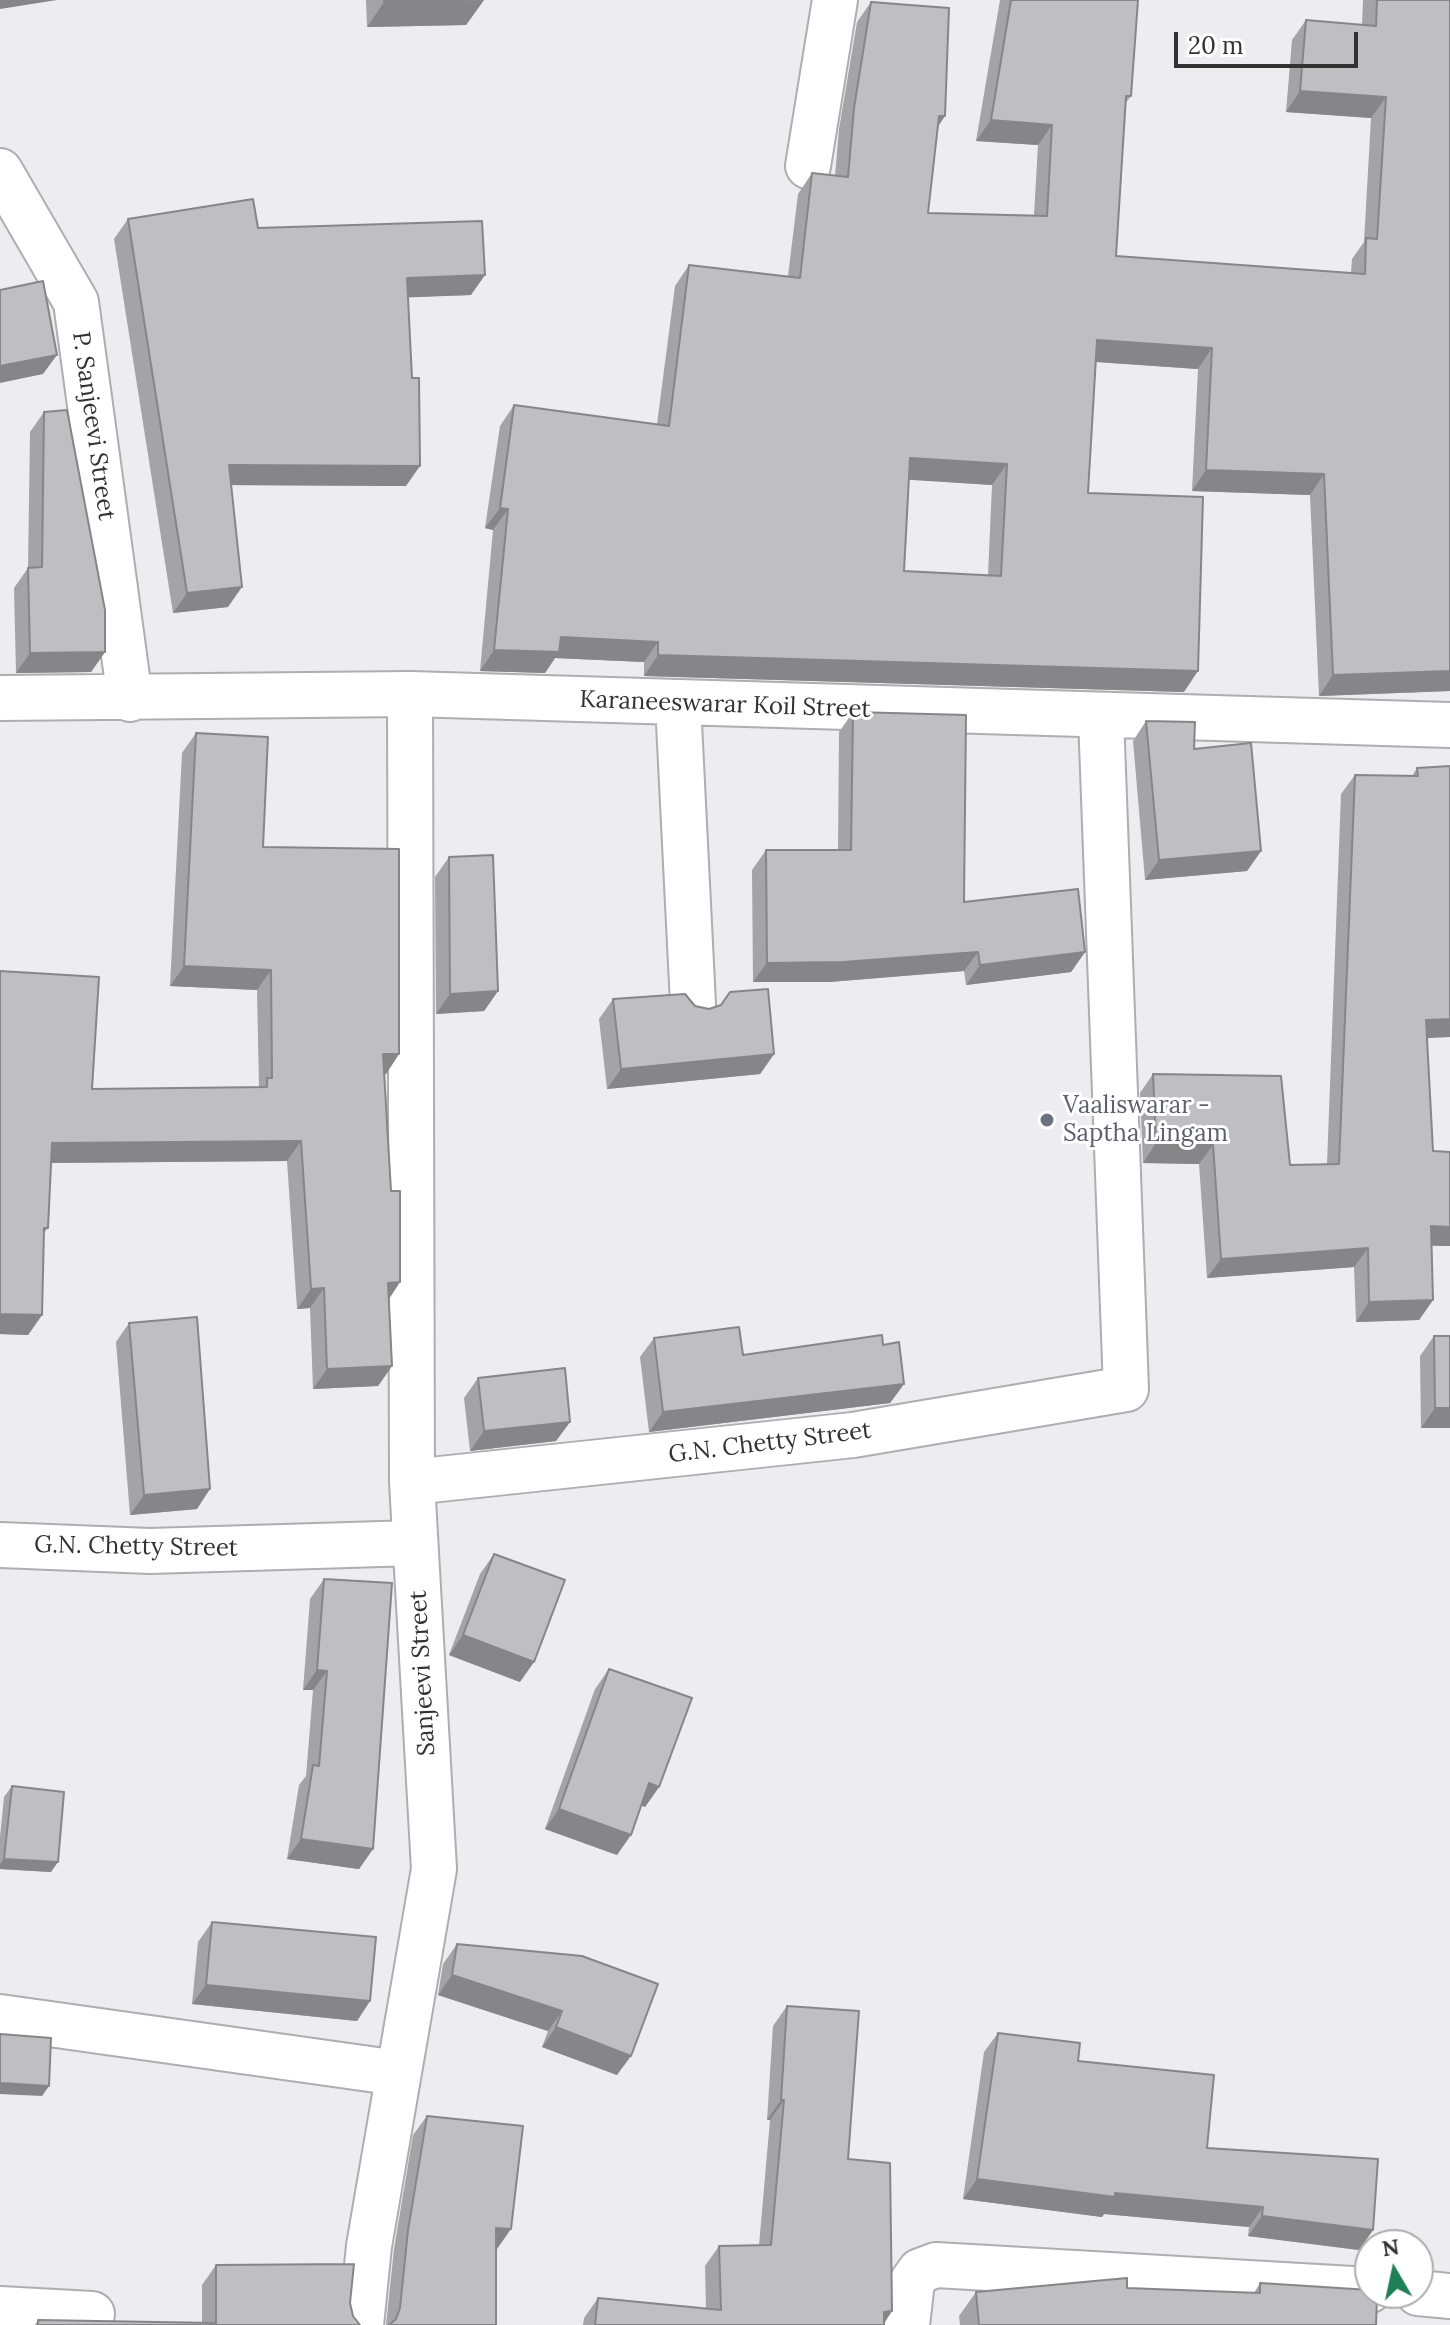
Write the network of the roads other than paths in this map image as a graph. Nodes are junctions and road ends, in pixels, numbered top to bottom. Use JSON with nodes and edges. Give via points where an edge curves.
{"nodes":[{"id":1,"x":835,"y":0,"type":"edge"},
{"id":2,"x":808,"y":166,"type":"dead end"},
{"id":3,"x":0,"y":171,"type":"edge"},
{"id":4,"x":410,"y":694,"type":"junction"},
{"id":5,"x":0,"y":698,"type":"edge"},
{"id":6,"x":130,"y":699,"type":"junction"},
{"id":7,"x":678,"y":703,"type":"junction"},
{"id":8,"x":1101,"y":717,"type":"junction"},
{"id":9,"x":1450,"y":725,"type":"edge"},
{"id":10,"x":693,"y":1004,"type":"edge"},
{"id":11,"x":412,"y":1482,"type":"junction"},
{"id":12,"x":415,"y":1543,"type":"junction"},
{"id":13,"x":0,"y":1545,"type":"edge"},
{"id":14,"x":0,"y":2017,"type":"edge"},
{"id":15,"x":398,"y":2073,"type":"junction"},
{"id":16,"x":1354,"y":2289,"type":"edge"},
{"id":17,"x":0,"y":2309,"type":"edge"},
{"id":18,"x":92,"y":2314,"type":"dead end"},
{"id":19,"x":361,"y":2325,"type":"edge"},
{"id":20,"x":907,"y":2325,"type":"edge"}],
"edges":[{"from":1,"to":2,"type":"street"},
{"from":3,"to":6,"type":"street","name":"P. Sanjeevi Street","via":[[76,302]]},
{"from":4,"to":6,"type":"street","name":"Karaneeswarar Koil Street"},
{"from":4,"to":7,"type":"street","name":"Karaneeswarar Koil Street"},
{"from":4,"to":11,"type":"street","name":"Sanjeevi Street"},
{"from":5,"to":6,"type":"street","name":"Karaneeswarar Koil Street"},
{"from":7,"to":8,"type":"street","name":"Karaneeswarar Koil Street"},
{"from":7,"to":10,"type":"street"},
{"from":8,"to":9,"type":"street","name":"Karaneeswarar Koil Street"},
{"from":8,"to":11,"type":"street","name":"G.N. Chetty Street","via":[[1126,1389],[853,1435]]},
{"from":11,"to":12,"type":"street","name":"Sanjeevi Street"},
{"from":12,"to":13,"type":"street","name":"G.N. Chetty Street","via":[[150,1551]]},
{"from":12,"to":15,"type":"street","name":"Sanjeevi Street","via":[[434,1869]]},
{"from":14,"to":15,"type":"street"},
{"from":15,"to":19,"type":"street","name":"Sanjeevi Street"},
{"from":16,"to":20,"type":"street","via":[[936,2265],[920,2271],[912,2282]]},
{"from":17,"to":18,"type":"street"}]}
